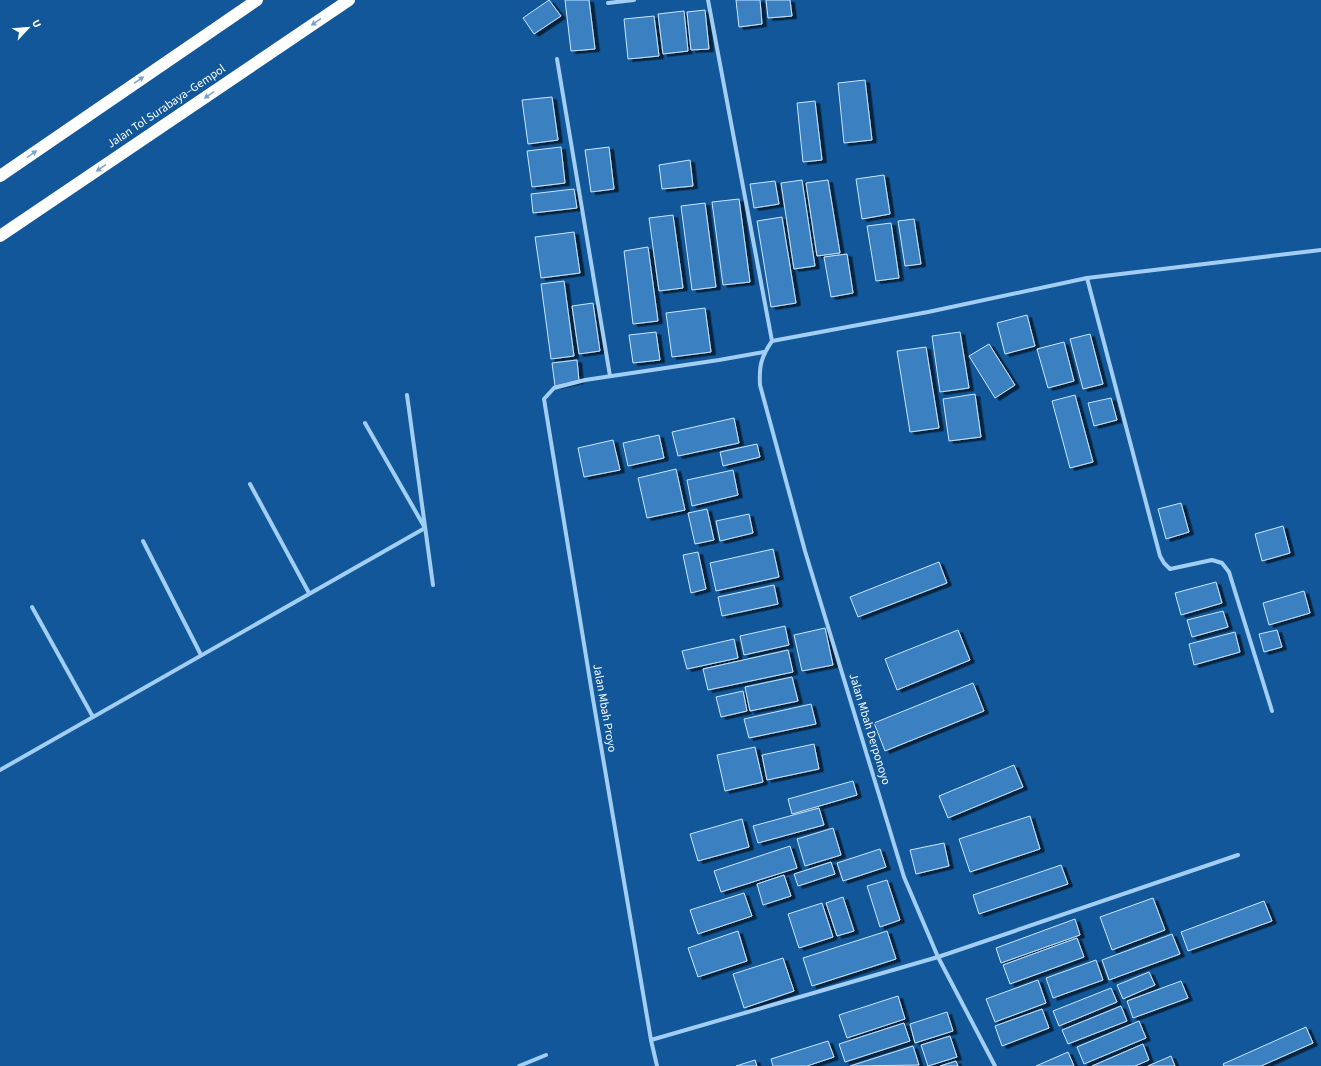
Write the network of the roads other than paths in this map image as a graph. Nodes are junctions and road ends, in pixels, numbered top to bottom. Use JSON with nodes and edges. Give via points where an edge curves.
{"nodes":[{"id":1,"x":257,"y":0,"type":"edge"},
{"id":2,"x":349,"y":0,"type":"edge"},
{"id":3,"x":634,"y":0,"type":"edge"},
{"id":4,"x":708,"y":0,"type":"edge"},
{"id":5,"x":608,"y":3,"type":"dead end"},
{"id":6,"x":557,"y":59,"type":"dead end"},
{"id":7,"x":0,"y":176,"type":"edge"},
{"id":8,"x":0,"y":236,"type":"edge"},
{"id":9,"x":1321,"y":250,"type":"edge"},
{"id":10,"x":1087,"y":278,"type":"junction"},
{"id":11,"x":772,"y":341,"type":"junction"},
{"id":12,"x":764,"y":352,"type":"junction"},
{"id":13,"x":610,"y":376,"type":"junction"},
{"id":14,"x":407,"y":395,"type":"dead end"},
{"id":15,"x":365,"y":423,"type":"dead end"},
{"id":16,"x":250,"y":484,"type":"dead end"},
{"id":17,"x":425,"y":528,"type":"junction"},
{"id":18,"x":143,"y":541,"type":"dead end"},
{"id":19,"x":433,"y":585,"type":"dead end"},
{"id":20,"x":309,"y":593,"type":"junction"},
{"id":21,"x":32,"y":607,"type":"dead end"},
{"id":22,"x":201,"y":655,"type":"junction"},
{"id":23,"x":1272,"y":711,"type":"dead end"},
{"id":24,"x":93,"y":717,"type":"junction"},
{"id":25,"x":0,"y":770,"type":"edge"},
{"id":26,"x":1238,"y":855,"type":"dead end"},
{"id":27,"x":938,"y":957,"type":"junction"},
{"id":28,"x":651,"y":1040,"type":"junction"},
{"id":29,"x":546,"y":1055,"type":"dead end"},
{"id":30,"x":522,"y":1066,"type":"edge"},
{"id":31,"x":657,"y":1066,"type":"edge"},
{"id":32,"x":995,"y":1066,"type":"edge"}],
"edges":[{"from":7,"to":1,"type":"highway","one_way":true},
{"from":2,"to":8,"type":"highway","name":"Jalan Tol Surabaya–Gempol","one_way":true},
{"from":3,"to":5,"type":"street"},
{"from":4,"to":11,"type":"street"},
{"from":6,"to":13,"type":"street"},
{"from":9,"to":10,"type":"street"},
{"from":10,"to":11,"type":"street","via":[[928,312]]},
{"from":10,"to":23,"type":"street","via":[[1160,556],[1170,569],[1212,560],[1222,563],[1229,572]]},
{"from":11,"to":12,"type":"street"},
{"from":12,"to":13,"type":"street"},
{"from":12,"to":27,"type":"street","name":"Jalan Mbah Derponoyo","via":[[759,369],[760,385],[805,551],[904,877]]},
{"from":13,"to":28,"type":"street","name":"Jalan Mbah Proyo","via":[[554,388],[544,399]]},
{"from":14,"to":17,"type":"street"},
{"from":15,"to":17,"type":"street"},
{"from":16,"to":20,"type":"street"},
{"from":17,"to":19,"type":"street"},
{"from":17,"to":20,"type":"street"},
{"from":18,"to":22,"type":"street"},
{"from":20,"to":22,"type":"street"},
{"from":21,"to":24,"type":"street"},
{"from":22,"to":24,"type":"street"},
{"from":24,"to":25,"type":"street"},
{"from":26,"to":27,"type":"street"},
{"from":27,"to":28,"type":"street"},
{"from":27,"to":32,"type":"street","name":"Jalan Mbah Derponoyo"},
{"from":28,"to":31,"type":"street","name":"Jalan Mbah Proyo"},
{"from":29,"to":30,"type":"street"}]}
